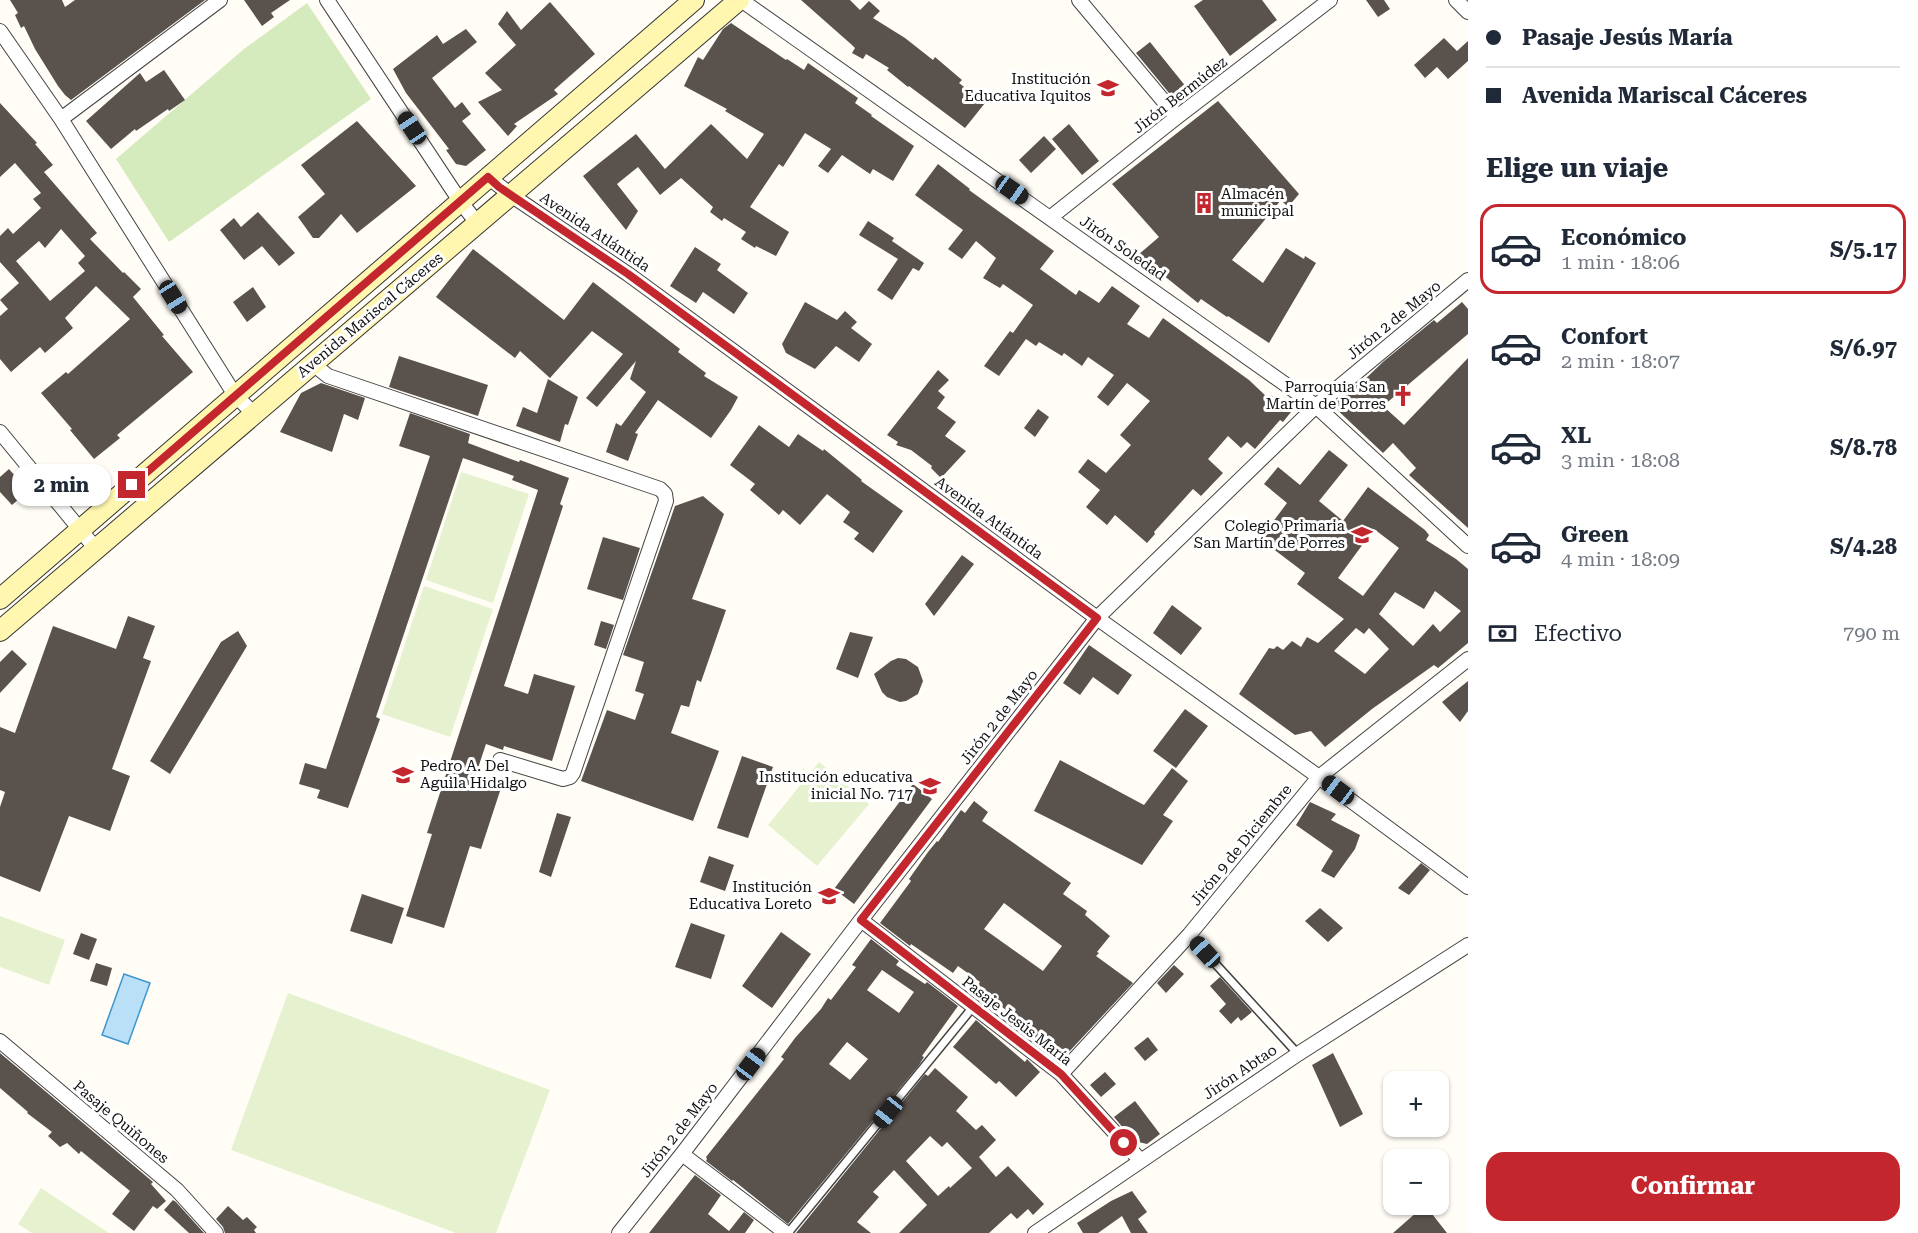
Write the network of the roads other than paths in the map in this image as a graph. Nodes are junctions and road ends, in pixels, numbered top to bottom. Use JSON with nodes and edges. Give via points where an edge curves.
{"nodes":[{"id":1,"x":220,"y":0,"type":"edge"},
{"id":2,"x":327,"y":0,"type":"edge"},
{"id":3,"x":694,"y":0,"type":"edge"},
{"id":4,"x":740,"y":0,"type":"edge"},
{"id":5,"x":1078,"y":0,"type":"edge"},
{"id":6,"x":1330,"y":0,"type":"edge"},
{"id":7,"x":1456,"y":0,"type":"edge"},
{"id":8,"x":1468,"y":12,"type":"edge"},
{"id":9,"x":0,"y":31,"type":"edge"},
{"id":10,"x":1177,"y":117,"type":"junction"},
{"id":11,"x":61,"y":119,"type":"junction"},
{"id":12,"x":488,"y":177,"type":"junction"},
{"id":13,"x":511,"y":195,"type":"junction"},
{"id":14,"x":460,"y":201,"type":"junction"},
{"id":15,"x":1051,"y":217,"type":"junction"},
{"id":16,"x":477,"y":223,"type":"junction"},
{"id":17,"x":1468,"y":280,"type":"edge"},
{"id":18,"x":313,"y":364,"type":"junction"},
{"id":19,"x":236,"y":395,"type":"junction"},
{"id":20,"x":1316,"y":406,"type":"junction"},
{"id":21,"x":254,"y":414,"type":"junction"},
{"id":22,"x":2,"y":439,"type":"edge"},
{"id":23,"x":81,"y":530,"type":"junction"},
{"id":24,"x":1468,"y":546,"type":"edge"},
{"id":25,"x":96,"y":549,"type":"junction"},
{"id":26,"x":0,"y":599,"type":"edge"},
{"id":27,"x":1097,"y":618,"type":"junction"},
{"id":28,"x":0,"y":631,"type":"edge"},
{"id":29,"x":1468,"y":659,"type":"edge"},
{"id":30,"x":500,"y":760,"type":"dead end"},
{"id":31,"x":1319,"y":777,"type":"junction"},
{"id":32,"x":1468,"y":887,"type":"edge"},
{"id":33,"x":861,"y":920,"type":"junction"},
{"id":34,"x":1189,"y":935,"type":"junction"},
{"id":35,"x":1468,"y":945,"type":"edge"},
{"id":36,"x":973,"y":1007,"type":"junction"},
{"id":37,"x":0,"y":1041,"type":"edge"},
{"id":38,"x":1298,"y":1054,"type":"junction"},
{"id":39,"x":1061,"y":1074,"type":"junction"},
{"id":40,"x":682,"y":1154,"type":"junction"},
{"id":41,"x":1140,"y":1160,"type":"junction"},
{"id":42,"x":216,"y":1233,"type":"edge"},
{"id":43,"x":619,"y":1233,"type":"edge"},
{"id":44,"x":787,"y":1233,"type":"edge"},
{"id":45,"x":1035,"y":1233,"type":"edge"}],
"edges":[{"from":1,"to":11,"type":"street"},
{"from":2,"to":14,"type":"street"},
{"from":3,"to":12,"type":"main road","name":"Avenida Mariscal Cáceres"},
{"from":4,"to":13,"type":"main road","name":"Avenida Mariscal Cáceres"},
{"from":4,"to":15,"type":"street","name":"Jirón Soledad"},
{"from":5,"to":10,"type":"street"},
{"from":6,"to":10,"type":"street","name":"Jirón Bermúdez"},
{"from":7,"to":8,"type":"street"},
{"from":9,"to":11,"type":"street"},
{"from":10,"to":15,"type":"street","name":"Jirón Bermúdez"},
{"from":11,"to":19,"type":"street"},
{"from":12,"to":13,"type":"street","name":"Avenida Atlántida"},
{"from":12,"to":14,"type":"main road","name":"Avenida Mariscal Cáceres"},
{"from":13,"to":16,"type":"main road","name":"Avenida Mariscal Cáceres"},
{"from":13,"to":27,"type":"street","name":"Avenida Atlántida","via":[[637,281]]},
{"from":14,"to":16,"type":"street"},
{"from":14,"to":19,"type":"main road","name":"Avenida Mariscal Cáceres"},
{"from":15,"to":20,"type":"street","name":"Jirón Soledad"},
{"from":16,"to":18,"type":"main road","name":"Avenida Mariscal Cáceres"},
{"from":17,"to":20,"type":"street","name":"Jirón 2 de Mayo"},
{"from":18,"to":21,"type":"main road","name":"Avenida Mariscal Cáceres"},
{"from":18,"to":30,"type":"street","via":[[328,376],[660,489],[665,494],[666,501],[573,774],[563,779]]},
{"from":19,"to":21,"type":"street"},
{"from":19,"to":23,"type":"main road","name":"Avenida Mariscal Cáceres"},
{"from":20,"to":24,"type":"street","name":"Jirón Soledad"},
{"from":20,"to":27,"type":"street","name":"Jirón 2 de Mayo"},
{"from":21,"to":25,"type":"main road","name":"Avenida Mariscal Cáceres"},
{"from":22,"to":23,"type":"street"},
{"from":23,"to":25,"type":"street"},
{"from":23,"to":26,"type":"main road","name":"Avenida Mariscal Cáceres"},
{"from":25,"to":28,"type":"main road","name":"Avenida Mariscal Cáceres"},
{"from":27,"to":31,"type":"street","name":"Avenida Atlántida"},
{"from":27,"to":33,"type":"street","name":"Jirón 2 de Mayo"},
{"from":29,"to":31,"type":"street","name":"Jirón 9 de Diciembre"},
{"from":31,"to":32,"type":"street","name":"Avenida Atlántida"},
{"from":31,"to":34,"type":"street","name":"Jirón 9 de Diciembre"},
{"from":33,"to":36,"type":"street","name":"Pasaje Jesús María"},
{"from":33,"to":40,"type":"street","name":"Jirón 2 de Mayo"},
{"from":34,"to":38,"type":"lane"},
{"from":34,"to":39,"type":"street","name":"Jirón 9 de Diciembre"},
{"from":35,"to":38,"type":"street","name":"Jirón Abtao"},
{"from":36,"to":39,"type":"street","name":"Pasaje Jesús María"},
{"from":36,"to":44,"type":"lane"},
{"from":37,"to":42,"type":"street","name":"Pasaje Quiñones","via":[[177,1190]]},
{"from":38,"to":41,"type":"street","name":"Jirón Abtao"},
{"from":39,"to":41,"type":"street","name":"Pasaje Jesús María"},
{"from":40,"to":43,"type":"street","name":"Jirón 2 de Mayo"},
{"from":40,"to":44,"type":"street"},
{"from":41,"to":45,"type":"street","name":"Jirón Abtao"}]}
